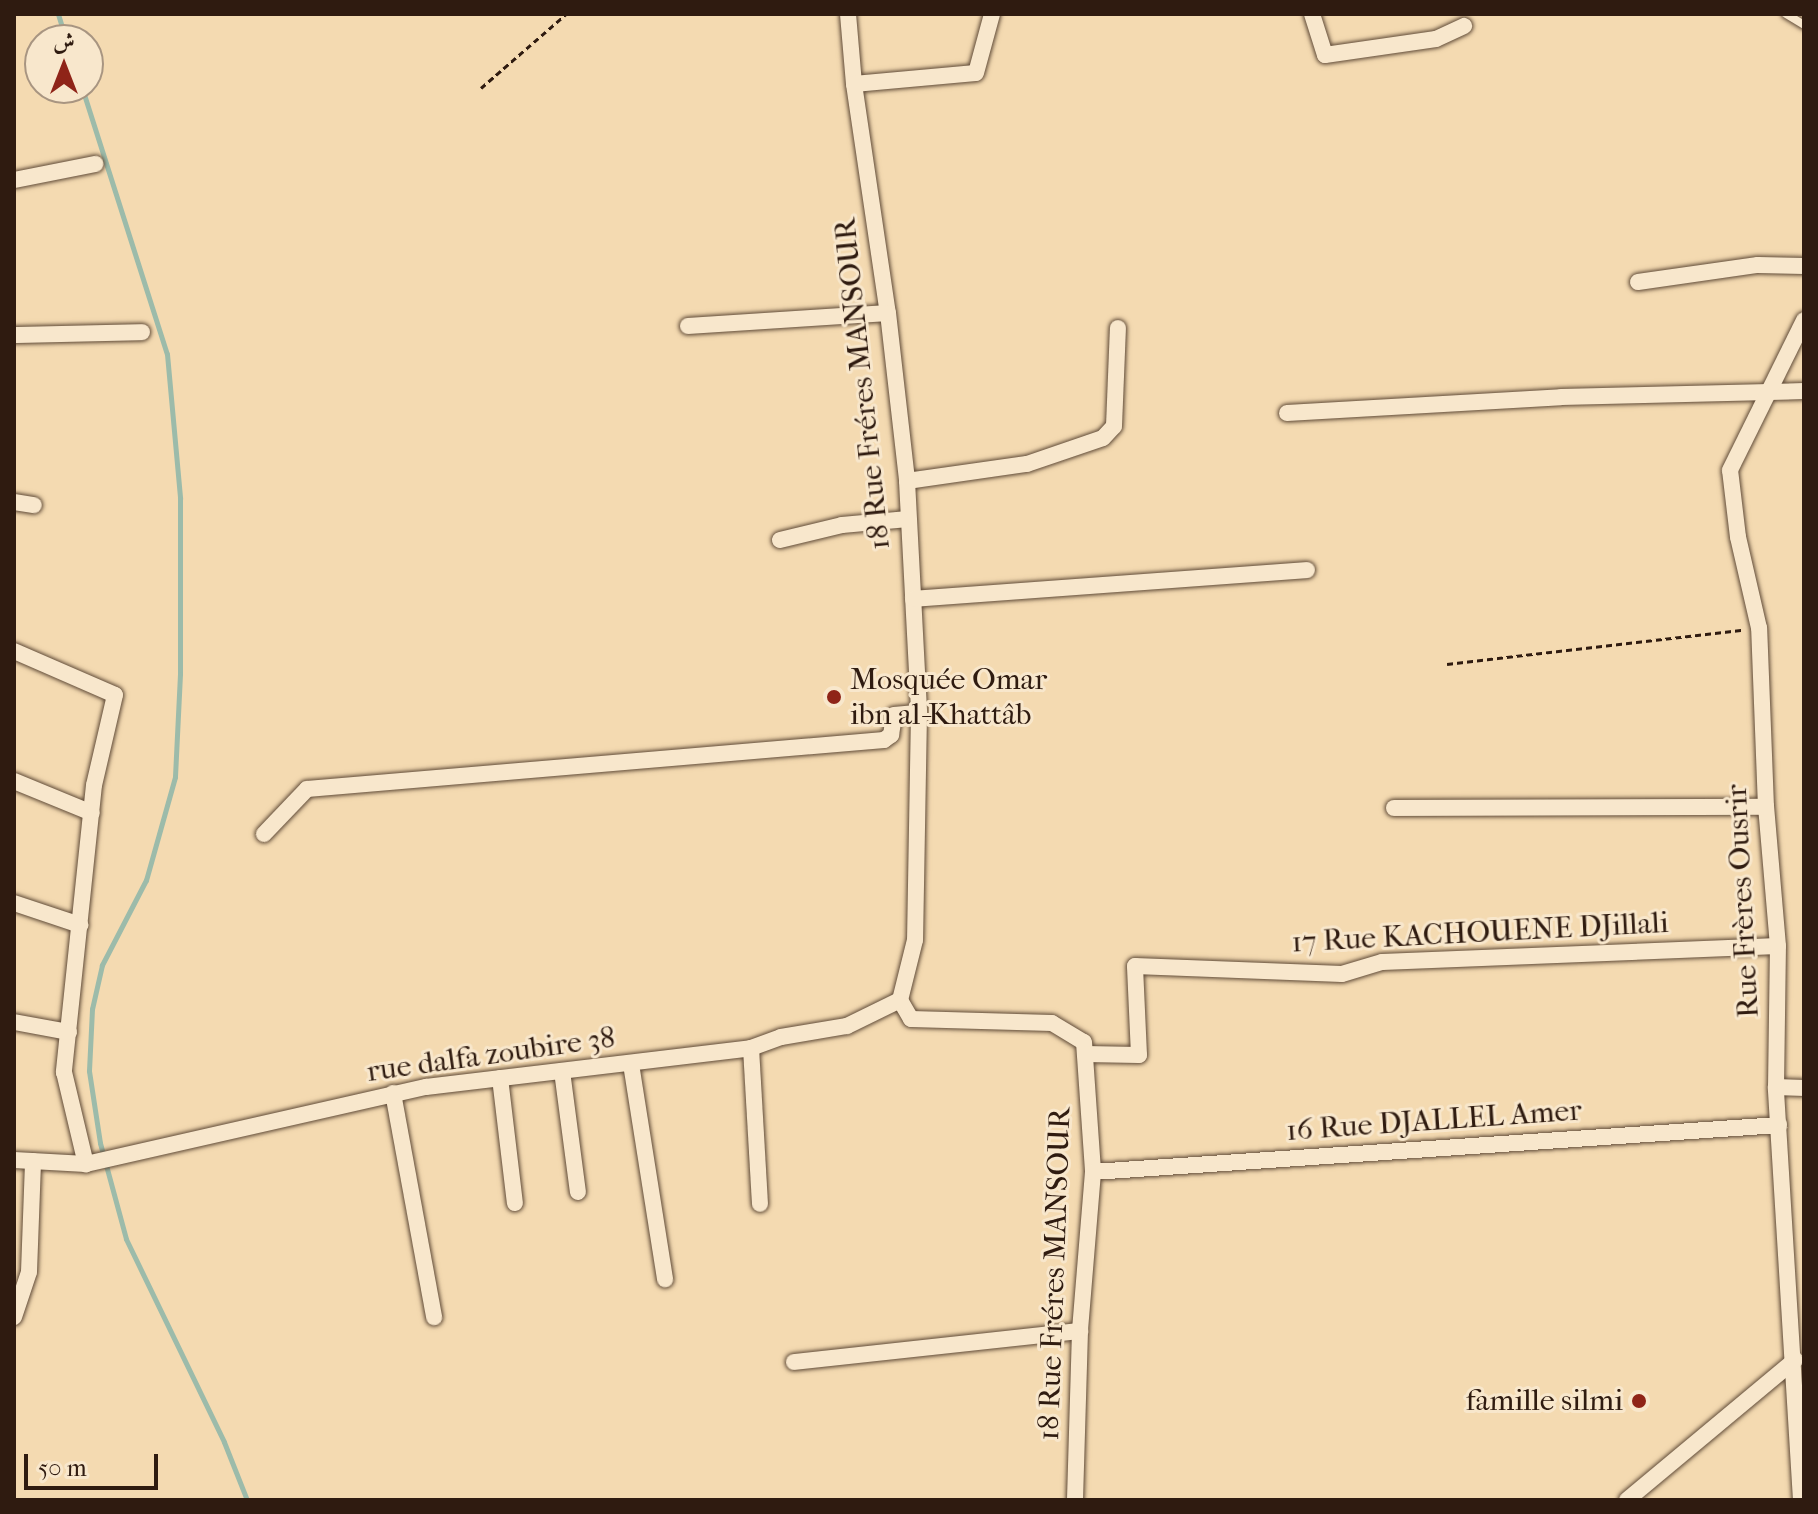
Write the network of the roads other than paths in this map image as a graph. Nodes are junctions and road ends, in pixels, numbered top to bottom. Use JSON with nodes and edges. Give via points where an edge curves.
{"nodes":[{"id":1,"x":848,"y":14,"type":"edge"},
{"id":2,"x":992,"y":14,"type":"edge"},
{"id":3,"x":1312,"y":14,"type":"edge"},
{"id":4,"x":1786,"y":14,"type":"edge"},
{"id":5,"x":1804,"y":25,"type":"edge"},
{"id":6,"x":1464,"y":26,"type":"dead end"},
{"id":7,"x":854,"y":84,"type":"junction"},
{"id":8,"x":95,"y":164,"type":"dead end"},
{"id":9,"x":14,"y":180,"type":"edge"},
{"id":10,"x":1804,"y":266,"type":"edge"},
{"id":11,"x":1638,"y":282,"type":"dead end"},
{"id":12,"x":888,"y":313,"type":"junction"},
{"id":13,"x":1804,"y":320,"type":"edge"},
{"id":14,"x":688,"y":326,"type":"dead end"},
{"id":15,"x":1118,"y":328,"type":"dead end"},
{"id":16,"x":142,"y":332,"type":"dead end"},
{"id":17,"x":14,"y":335,"type":"edge"},
{"id":18,"x":1766,"y":391,"type":"junction"},
{"id":19,"x":1804,"y":391,"type":"edge"},
{"id":20,"x":1287,"y":413,"type":"dead end"},
{"id":21,"x":907,"y":481,"type":"junction"},
{"id":22,"x":14,"y":502,"type":"edge"},
{"id":23,"x":34,"y":505,"type":"dead end"},
{"id":24,"x":908,"y":519,"type":"junction"},
{"id":25,"x":780,"y":540,"type":"dead end"},
{"id":26,"x":1307,"y":570,"type":"dead end"},
{"id":27,"x":913,"y":599,"type":"junction"},
{"id":28,"x":14,"y":651,"type":"edge"},
{"id":29,"x":919,"y":713,"type":"junction"},
{"id":30,"x":14,"y":781,"type":"edge"},
{"id":31,"x":1766,"y":807,"type":"junction"},
{"id":32,"x":1394,"y":808,"type":"dead end"},
{"id":33,"x":92,"y":813,"type":"junction"},
{"id":34,"x":264,"y":834,"type":"dead end"},
{"id":35,"x":14,"y":903,"type":"edge"},
{"id":36,"x":80,"y":925,"type":"junction"},
{"id":37,"x":1778,"y":946,"type":"junction"},
{"id":38,"x":900,"y":1000,"type":"junction"},
{"id":39,"x":14,"y":1022,"type":"edge"},
{"id":40,"x":69,"y":1032,"type":"junction"},
{"id":41,"x":751,"y":1048,"type":"junction"},
{"id":42,"x":1085,"y":1054,"type":"junction"},
{"id":43,"x":631,"y":1064,"type":"junction"},
{"id":44,"x":562,"y":1071,"type":"junction"},
{"id":45,"x":500,"y":1078,"type":"junction"},
{"id":46,"x":1776,"y":1087,"type":"junction"},
{"id":47,"x":1804,"y":1088,"type":"edge"},
{"id":48,"x":393,"y":1093,"type":"junction"},
{"id":49,"x":1779,"y":1125,"type":"junction"},
{"id":50,"x":14,"y":1160,"type":"edge"},
{"id":51,"x":33,"y":1161,"type":"junction"},
{"id":52,"x":86,"y":1164,"type":"junction"},
{"id":53,"x":1093,"y":1172,"type":"junction"},
{"id":54,"x":578,"y":1192,"type":"dead end"},
{"id":55,"x":515,"y":1203,"type":"dead end"},
{"id":56,"x":760,"y":1204,"type":"dead end"},
{"id":57,"x":665,"y":1279,"type":"dead end"},
{"id":58,"x":14,"y":1317,"type":"edge"},
{"id":59,"x":434,"y":1317,"type":"dead end"},
{"id":60,"x":1080,"y":1331,"type":"junction"},
{"id":61,"x":1795,"y":1360,"type":"junction"},
{"id":62,"x":794,"y":1362,"type":"dead end"},
{"id":63,"x":1075,"y":1500,"type":"edge"},
{"id":64,"x":1627,"y":1500,"type":"edge"},
{"id":65,"x":1801,"y":1500,"type":"edge"}],
"edges":[{"from":1,"to":7,"type":"street","name":"18 Rue Fréres MANSOUR"},
{"from":2,"to":7,"type":"street","via":[[976,73]]},
{"from":3,"to":6,"type":"street","via":[[1325,55],[1436,39]]},
{"from":4,"to":5,"type":"lane"},
{"from":7,"to":12,"type":"street","name":"18 Rue Fréres MANSOUR"},
{"from":8,"to":9,"type":"street"},
{"from":10,"to":11,"type":"street","via":[[1758,265]]},
{"from":12,"to":14,"type":"street"},
{"from":12,"to":21,"type":"street","name":"18 Rue Fréres MANSOUR"},
{"from":13,"to":18,"type":"street","name":"Rue Frères Ousrir"},
{"from":15,"to":21,"type":"street","via":[[1114,426],[1103,438],[1027,464]]},
{"from":16,"to":17,"type":"street"},
{"from":18,"to":19,"type":"street"},
{"from":18,"to":20,"type":"street"},
{"from":18,"to":31,"type":"street","name":"Rue Frères Ousrir","via":[[1730,470],[1738,537],[1759,628]]},
{"from":21,"to":24,"type":"street","name":"18 Rue Fréres MANSOUR"},
{"from":22,"to":23,"type":"street"},
{"from":24,"to":25,"type":"street","via":[[842,525]]},
{"from":24,"to":27,"type":"street","name":"18 Rue Fréres MANSOUR"},
{"from":26,"to":27,"type":"street"},
{"from":27,"to":29,"type":"street","name":"18 Rue Fréres MANSOUR"},
{"from":28,"to":33,"type":"street","via":[[115,695]]},
{"from":29,"to":34,"type":"street","via":[[894,715],[891,735],[884,740],[307,789]]},
{"from":29,"to":38,"type":"street","name":"18 Rue Fréres MANSOUR","via":[[915,940]]},
{"from":30,"to":33,"type":"street"},
{"from":31,"to":32,"type":"street"},
{"from":31,"to":37,"type":"street","name":"Rue Frères Ousrir"},
{"from":33,"to":36,"type":"street"},
{"from":35,"to":36,"type":"street"},
{"from":36,"to":40,"type":"street"},
{"from":37,"to":42,"type":"street","name":"17 Rue KACHOUENE DJillali","via":[[1382,962],[1342,974],[1135,966],[1139,1055]]},
{"from":37,"to":46,"type":"street","name":"Rue Frères Ousrir"},
{"from":38,"to":41,"type":"street","name":"rue dalfa zoubire 38","via":[[847,1026],[781,1037]]},
{"from":38,"to":42,"type":"street","via":[[911,1019],[1052,1023],[1084,1042]]},
{"from":39,"to":40,"type":"street"},
{"from":40,"to":52,"type":"street","via":[[64,1072]]},
{"from":41,"to":43,"type":"street","name":"rue dalfa zoubire 38"},
{"from":41,"to":56,"type":"street"},
{"from":42,"to":53,"type":"street","name":"18 Rue Fréres MANSOUR"},
{"from":43,"to":44,"type":"street","name":"rue dalfa zoubire 38"},
{"from":43,"to":57,"type":"street"},
{"from":44,"to":45,"type":"street","name":"rue dalfa zoubire 38"},
{"from":44,"to":54,"type":"street"},
{"from":45,"to":48,"type":"street","name":"rue dalfa zoubire 38"},
{"from":45,"to":55,"type":"street"},
{"from":46,"to":47,"type":"street"},
{"from":46,"to":49,"type":"street","name":"Rue Frères Ousrir"},
{"from":48,"to":52,"type":"street","name":"rue dalfa zoubire 38"},
{"from":48,"to":59,"type":"street"},
{"from":49,"to":53,"type":"street","name":"16 Rue DJALLEL Amer"},
{"from":49,"to":61,"type":"street","name":"Rue Frères Ousrir"},
{"from":50,"to":51,"type":"street","name":"rue dalfa zoubire 38"},
{"from":51,"to":52,"type":"street","name":"rue dalfa zoubire 38"},
{"from":51,"to":58,"type":"street","via":[[29,1272]]},
{"from":53,"to":60,"type":"street","name":"18 Rue Fréres MANSOUR"},
{"from":60,"to":62,"type":"street"},
{"from":60,"to":63,"type":"street","name":"18 Rue Fréres MANSOUR"},
{"from":61,"to":64,"type":"street"},
{"from":61,"to":65,"type":"street","name":"Rue Frères Ousrir"}]}
